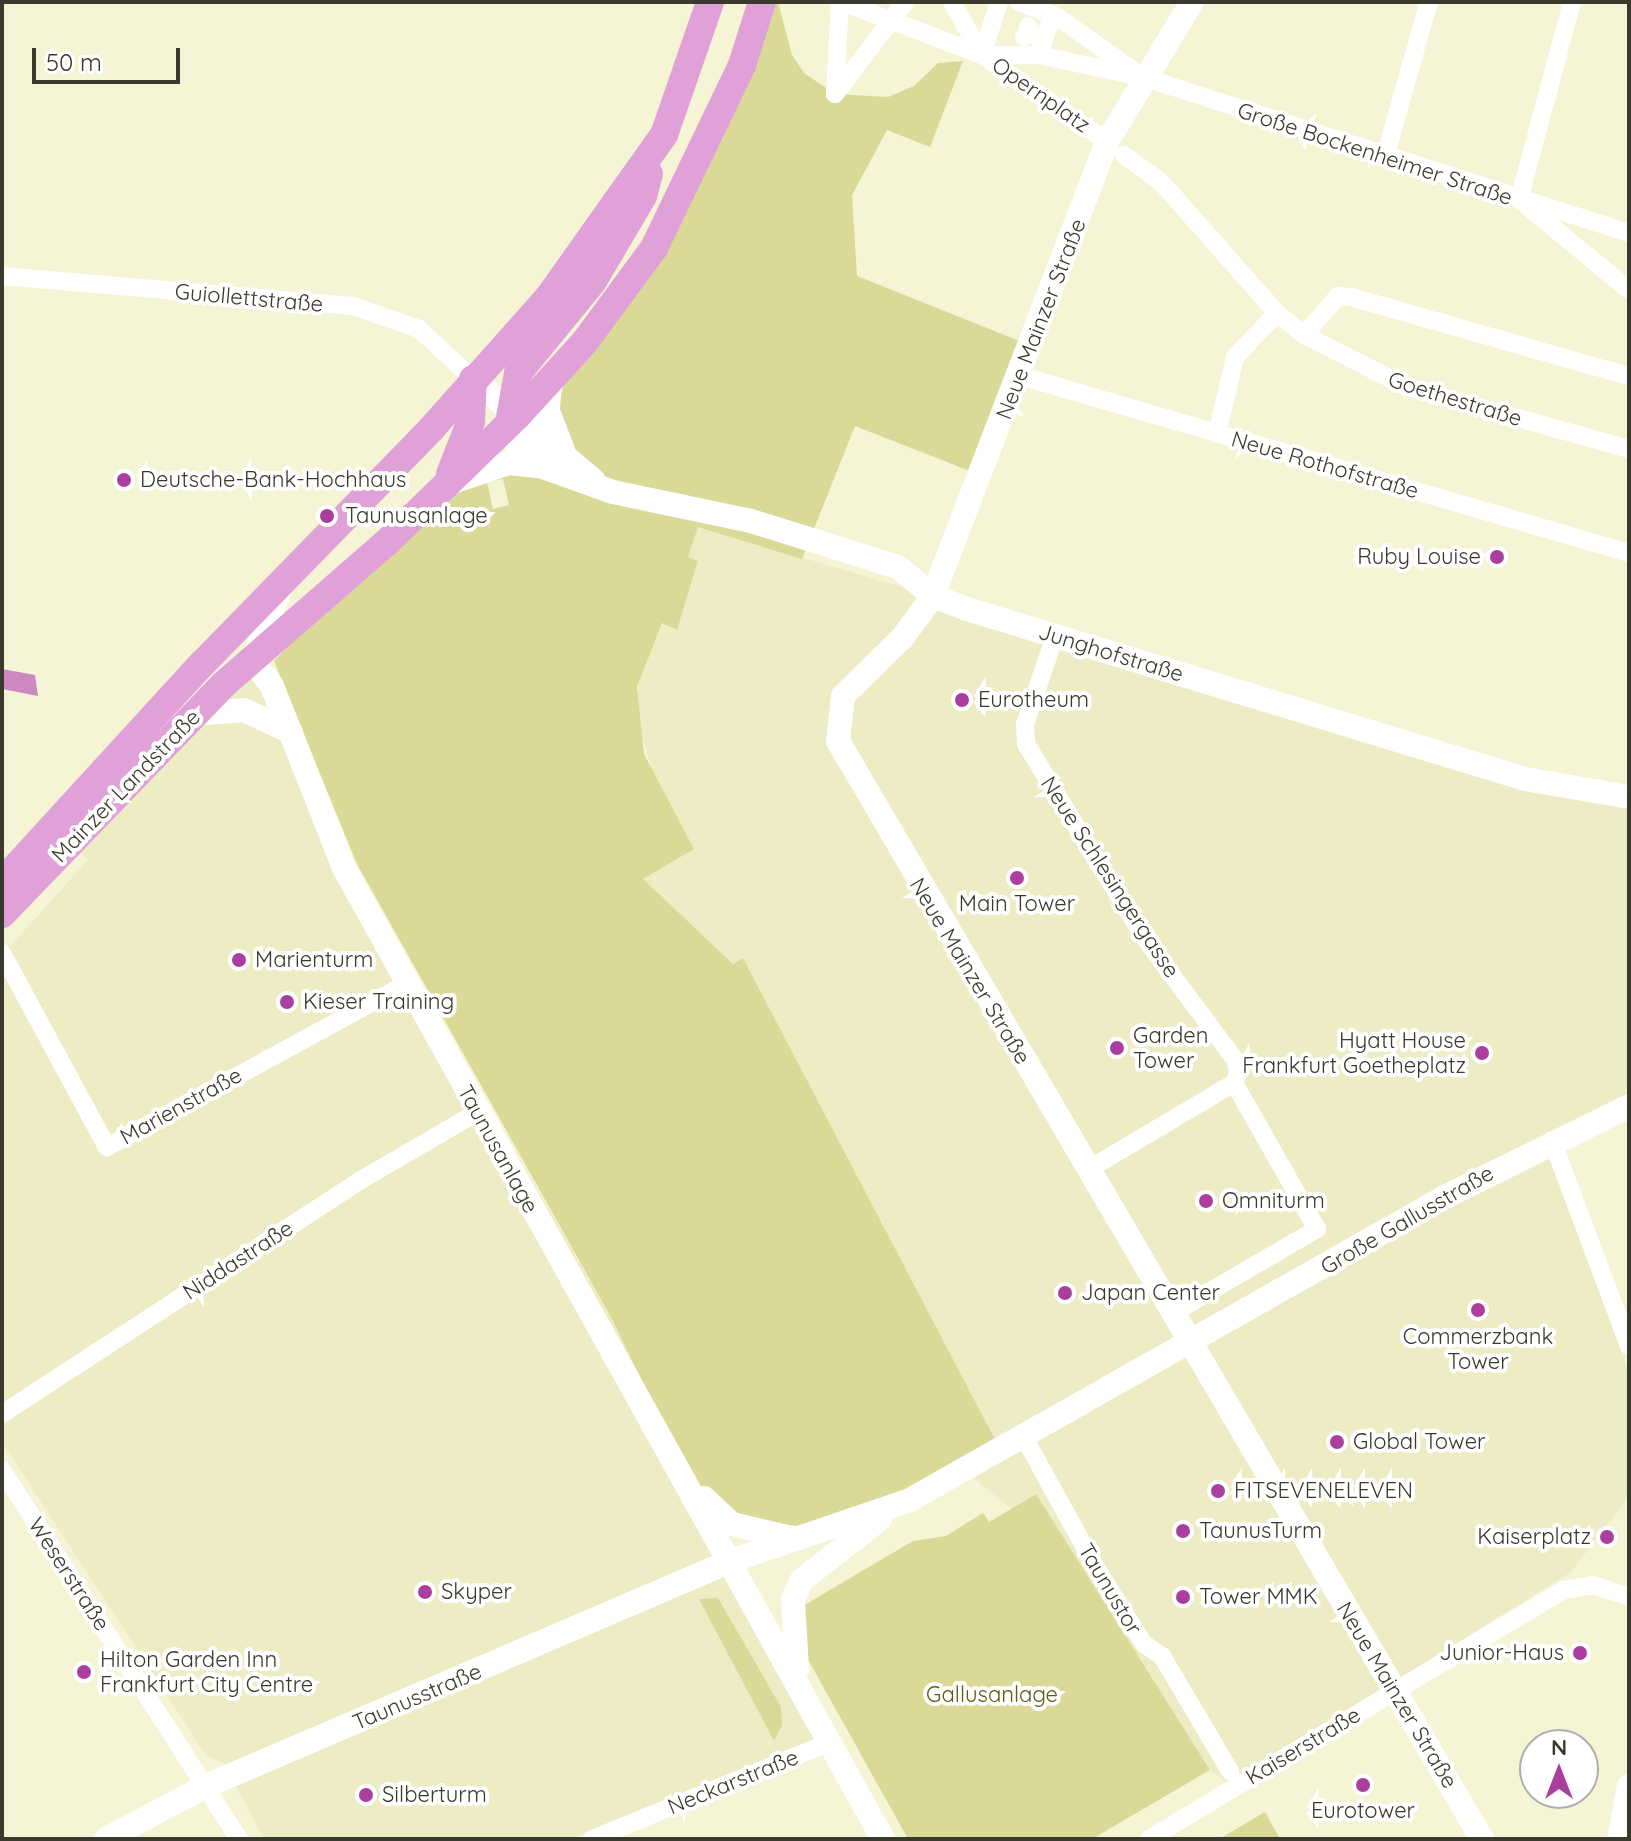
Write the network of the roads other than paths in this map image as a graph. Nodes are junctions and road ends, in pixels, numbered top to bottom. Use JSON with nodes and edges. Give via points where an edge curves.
{"nodes":[{"id":1,"x":710,"y":2,"type":"edge"},
{"id":2,"x":762,"y":2,"type":"edge"},
{"id":3,"x":841,"y":2,"type":"edge"},
{"id":4,"x":905,"y":2,"type":"edge"},
{"id":5,"x":952,"y":2,"type":"edge"},
{"id":6,"x":999,"y":2,"type":"edge"},
{"id":7,"x":1019,"y":2,"type":"edge"},
{"id":8,"x":1192,"y":2,"type":"edge"},
{"id":9,"x":1429,"y":2,"type":"edge"},
{"id":10,"x":1572,"y":2,"type":"edge"},
{"id":11,"x":1053,"y":15,"type":"junction"},
{"id":12,"x":890,"y":21,"type":"junction"},
{"id":13,"x":1032,"y":37,"type":"junction"},
{"id":14,"x":982,"y":55,"type":"junction"},
{"id":15,"x":1142,"y":77,"type":"junction"},
{"id":16,"x":1099,"y":136,"type":"dead end"},
{"id":17,"x":654,"y":154,"type":"junction"},
{"id":18,"x":1124,"y":155,"type":"dead end"},
{"id":19,"x":1385,"y":157,"type":"junction"},
{"id":20,"x":1519,"y":200,"type":"junction"},
{"id":21,"x":1629,"y":233,"type":"edge"},
{"id":22,"x":2,"y":276,"type":"edge"},
{"id":23,"x":1629,"y":290,"type":"edge"},
{"id":24,"x":1277,"y":313,"type":"junction"},
{"id":25,"x":1304,"y":335,"type":"junction"},
{"id":26,"x":1021,"y":376,"type":"junction"},
{"id":27,"x":1629,"y":376,"type":"edge"},
{"id":28,"x":550,"y":381,"type":"junction"},
{"id":29,"x":465,"y":399,"type":"junction"},
{"id":30,"x":512,"y":415,"type":"junction"},
{"id":31,"x":1217,"y":434,"type":"junction"},
{"id":32,"x":1629,"y":449,"type":"edge"},
{"id":33,"x":564,"y":453,"type":"junction"},
{"id":34,"x":540,"y":466,"type":"junction"},
{"id":35,"x":445,"y":485,"type":"junction"},
{"id":36,"x":602,"y":488,"type":"junction"},
{"id":37,"x":1629,"y":553,"type":"edge"},
{"id":38,"x":282,"y":584,"type":"junction"},
{"id":39,"x":933,"y":596,"type":"junction"},
{"id":40,"x":1055,"y":636,"type":"junction"},
{"id":41,"x":252,"y":661,"type":"junction"},
{"id":42,"x":203,"y":663,"type":"junction"},
{"id":43,"x":194,"y":714,"type":"junction"},
{"id":44,"x":291,"y":732,"type":"junction"},
{"id":45,"x":1629,"y":797,"type":"edge"},
{"id":46,"x":2,"y":882,"type":"edge"},
{"id":47,"x":2,"y":914,"type":"edge"},
{"id":48,"x":2,"y":953,"type":"edge"},
{"id":49,"x":408,"y":983,"type":"junction"},
{"id":50,"x":1234,"y":1083,"type":"junction"},
{"id":51,"x":1629,"y":1106,"type":"edge"},
{"id":52,"x":478,"y":1112,"type":"junction"},
{"id":53,"x":1552,"y":1140,"type":"junction"},
{"id":54,"x":1089,"y":1169,"type":"junction"},
{"id":55,"x":1173,"y":1313,"type":"junction"},
{"id":56,"x":1191,"y":1345,"type":"junction"},
{"id":57,"x":1629,"y":1346,"type":"edge"},
{"id":58,"x":2,"y":1414,"type":"edge"},
{"id":59,"x":1025,"y":1439,"type":"junction"},
{"id":60,"x":2,"y":1470,"type":"edge"},
{"id":61,"x":687,"y":1483,"type":"junction"},
{"id":62,"x":910,"y":1500,"type":"junction"},
{"id":63,"x":793,"y":1538,"type":"junction"},
{"id":64,"x":731,"y":1561,"type":"junction"},
{"id":65,"x":1629,"y":1597,"type":"edge"},
{"id":66,"x":1395,"y":1691,"type":"junction"},
{"id":67,"x":804,"y":1694,"type":"junction"},
{"id":68,"x":829,"y":1743,"type":"junction"},
{"id":69,"x":1230,"y":1771,"type":"dead end"},
{"id":70,"x":206,"y":1786,"type":"junction"},
{"id":71,"x":1629,"y":1786,"type":"edge"},
{"id":72,"x":106,"y":1839,"type":"edge"},
{"id":73,"x":239,"y":1839,"type":"edge"},
{"id":74,"x":592,"y":1839,"type":"edge"},
{"id":75,"x":883,"y":1839,"type":"edge"},
{"id":76,"x":1149,"y":1839,"type":"edge"},
{"id":77,"x":1482,"y":1839,"type":"edge"},
{"id":78,"x":1619,"y":1839,"type":"edge"}],
"edges":[{"from":1,"to":17,"type":"main road"},
{"from":2,"to":28,"type":"main road","via":[[742,65],[654,248]]},
{"from":3,"to":12,"type":"street","name":"Opernplatz"},
{"from":3,"to":12,"type":"street","name":"Opernplatz","via":[[835,94]]},
{"from":4,"to":12,"type":"street","name":"Opernplatz"},
{"from":5,"to":14,"type":"street","name":"Opernplatz"},
{"from":6,"to":14,"type":"street","name":"Opernplatz"},
{"from":7,"to":11,"type":"street"},
{"from":8,"to":15,"type":"main road","name":"Neue Mainzer Straße"},
{"from":9,"to":19,"type":"street"},
{"from":10,"to":20,"type":"street"},
{"from":11,"to":13,"type":"street"},
{"from":11,"to":15,"type":"street"},
{"from":12,"to":14,"type":"street","name":"Opernplatz"},
{"from":13,"to":14,"type":"street","name":"Opernplatz"},
{"from":13,"to":15,"type":"street","name":"Opernplatz"},
{"from":14,"to":16,"type":"street","name":"Opernplatz"},
{"from":15,"to":19,"type":"street","name":"Große Bockenheimer Straße"},
{"from":15,"to":26,"type":"main road","name":"Neue Mainzer Straße","via":[[1107,142]]},
{"from":17,"to":29,"type":"main road","via":[[548,298]]},
{"from":17,"to":30,"type":"main road","via":[[643,196],[593,281],[518,373]]},
{"from":18,"to":24,"type":"street","name":"Goethestraße","via":[[1161,182]]},
{"from":19,"to":20,"type":"street","name":"Große Bockenheimer Straße"},
{"from":20,"to":21,"type":"street"},
{"from":20,"to":23,"type":"street","name":"Große Bockenheimer Straße"},
{"from":22,"to":29,"type":"street","name":"Guiollettstraße","via":[[353,306],[419,329]]},
{"from":24,"to":25,"type":"street","name":"Goethestraße"},
{"from":24,"to":31,"type":"street","via":[[1235,357]]},
{"from":25,"to":27,"type":"street","via":[[1338,296],[1351,297]]},
{"from":25,"to":32,"type":"street","name":"Goethestraße","via":[[1407,387]]},
{"from":26,"to":31,"type":"street","name":"Neue Rothofstraße"},
{"from":26,"to":39,"type":"main road","name":"Neue Mainzer Straße"},
{"from":28,"to":30,"type":"main road"},
{"from":28,"to":33,"type":"main road","via":[[548,411]]},
{"from":29,"to":30,"type":"main road"},
{"from":29,"to":35,"type":"main road"},
{"from":29,"to":38,"type":"main road"},
{"from":30,"to":33,"type":"main road"},
{"from":30,"to":34,"type":"main road","name":"Junghofstraße","via":[[516,442]]},
{"from":30,"to":35,"type":"main road"},
{"from":31,"to":37,"type":"street","name":"Neue Rothofstraße"},
{"from":33,"to":36,"type":"main road"},
{"from":34,"to":35,"type":"main road","via":[[509,463]]},
{"from":34,"to":36,"type":"main road","name":"Junghofstraße"},
{"from":35,"to":41,"type":"main road"},
{"from":36,"to":39,"type":"main road","name":"Junghofstraße","via":[[751,521],[898,567]]},
{"from":38,"to":41,"type":"main road"},
{"from":38,"to":42,"type":"main road","name":"Mainzer Landstraße"},
{"from":39,"to":40,"type":"main road","name":"Junghofstraße"},
{"from":39,"to":54,"type":"main road","name":"Neue Mainzer Straße","via":[[903,637],[843,696],[836,724],[840,749]]},
{"from":40,"to":45,"type":"main road","name":"Junghofstraße","via":[[1525,779]]},
{"from":40,"to":50,"type":"street","name":"Neue Schlesingergasse","via":[[1024,737],[1117,895],[1236,1061]]},
{"from":41,"to":42,"type":"main road","via":[[233,657]]},
{"from":41,"to":43,"type":"main road","name":"Mainzer Landstraße"},
{"from":41,"to":44,"type":"main road","name":"Taunusanlage","via":[[272,686]]},
{"from":42,"to":46,"type":"main road","name":"Mainzer Landstraße"},
{"from":43,"to":44,"type":"main road","via":[[244,710]]},
{"from":43,"to":47,"type":"main road","name":"Mainzer Landstraße"},
{"from":44,"to":49,"type":"main road","name":"Taunusanlage","via":[[344,868]]},
{"from":48,"to":49,"type":"street","name":"Marienstraße","via":[[107,1147]]},
{"from":49,"to":52,"type":"main road","name":"Taunusanlage"},
{"from":50,"to":54,"type":"street"},
{"from":50,"to":55,"type":"street","name":"Neue Schlesingergasse","via":[[1317,1229]]},
{"from":51,"to":53,"type":"main road","name":"Große Gallusstraße"},
{"from":52,"to":58,"type":"street","name":"Niddastraße","via":[[361,1180]]},
{"from":52,"to":61,"type":"main road","name":"Taunusanlage"},
{"from":53,"to":56,"type":"main road","name":"Große Gallusstraße"},
{"from":53,"to":57,"type":"street"},
{"from":54,"to":55,"type":"main road","name":"Neue Mainzer Straße"},
{"from":55,"to":56,"type":"main road","name":"Neue Mainzer Straße"},
{"from":56,"to":59,"type":"main road"},
{"from":56,"to":66,"type":"main road","name":"Neue Mainzer Straße"},
{"from":59,"to":62,"type":"main road"},
{"from":59,"to":69,"type":"street","name":"Taunustor","via":[[1098,1571],[1144,1644],[1162,1656]]},
{"from":60,"to":70,"type":"street","name":"Weserstraße"},
{"from":61,"to":63,"type":"main road","via":[[732,1524]]},
{"from":61,"to":64,"type":"main road","name":"Taunusanlage"},
{"from":62,"to":63,"type":"main road"},
{"from":62,"to":67,"type":"main road","via":[[838,1548],[802,1580],[793,1599],[791,1633]]},
{"from":63,"to":64,"type":"main road"},
{"from":64,"to":67,"type":"main road"},
{"from":64,"to":70,"type":"main road","name":"Taunusstraße"},
{"from":65,"to":66,"type":"street","name":"Kaiserstraße","via":[[1593,1585],[1563,1590]]},
{"from":66,"to":76,"type":"street","name":"Kaiserstraße"},
{"from":66,"to":77,"type":"main road","name":"Neue Mainzer Straße"},
{"from":67,"to":68,"type":"main road"},
{"from":68,"to":74,"type":"street","name":"Neckarstraße"},
{"from":68,"to":75,"type":"main road"},
{"from":70,"to":72,"type":"main road","name":"Taunusstraße"},
{"from":70,"to":73,"type":"street","name":"Weserstraße"},
{"from":71,"to":78,"type":"main road"}]}
